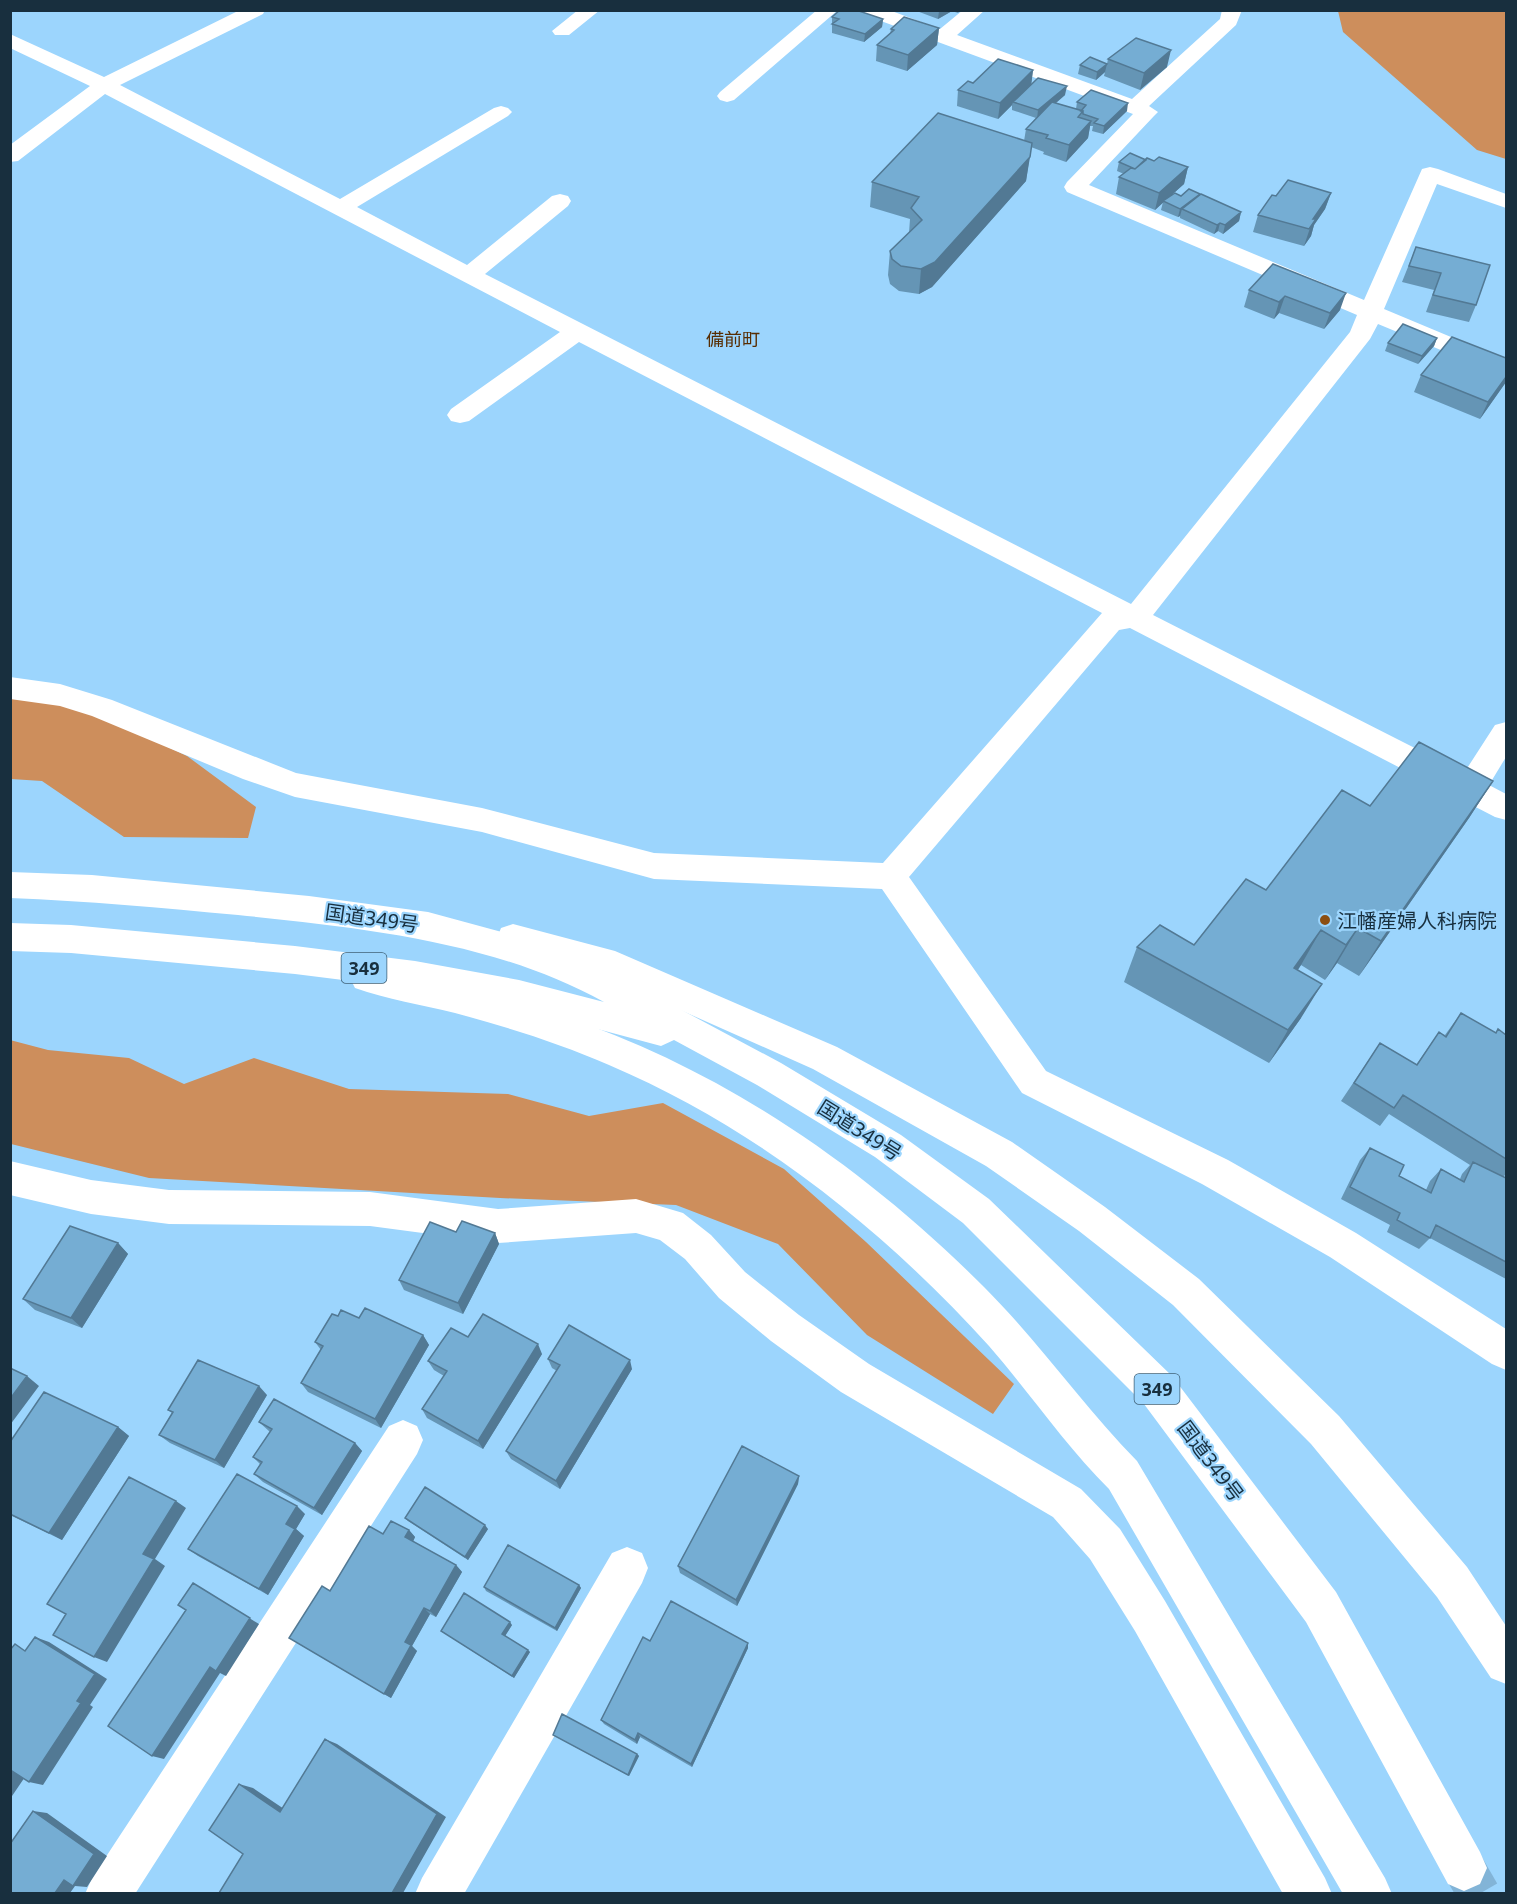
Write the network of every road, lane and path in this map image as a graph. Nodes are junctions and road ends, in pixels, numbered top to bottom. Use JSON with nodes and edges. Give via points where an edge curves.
{"nodes":[{"id":1,"x":256,"y":10,"type":"edge"},
{"id":2,"x":591,"y":10,"type":"edge"},
{"id":3,"x":829,"y":10,"type":"edge"},
{"id":4,"x":870,"y":10,"type":"edge"},
{"id":5,"x":976,"y":10,"type":"edge"},
{"id":6,"x":1232,"y":10,"type":"edge"},
{"id":7,"x":562,"y":31,"type":"dead end"},
{"id":8,"x":944,"y":36,"type":"junction"},
{"id":9,"x":10,"y":40,"type":"edge"},
{"id":10,"x":104,"y":85,"type":"junction"},
{"id":11,"x":727,"y":96,"type":"dead end"},
{"id":12,"x":1137,"y":106,"type":"junction"},
{"id":13,"x":501,"y":112,"type":"dead end"},
{"id":14,"x":10,"y":156,"type":"edge"},
{"id":15,"x":560,"y":201,"type":"dead end"},
{"id":16,"x":1506,"y":201,"type":"edge"},
{"id":17,"x":340,"y":208,"type":"junction"},
{"id":18,"x":470,"y":274,"type":"junction"},
{"id":19,"x":1370,"y":313,"type":"junction"},
{"id":20,"x":578,"y":330,"type":"junction"},
{"id":21,"x":1506,"y":369,"type":"edge"},
{"id":22,"x":460,"y":415,"type":"dead end"},
{"id":23,"x":1136,"y":616,"type":"junction"},
{"id":24,"x":10,"y":688,"type":"edge"},
{"id":25,"x":1506,"y":733,"type":"edge"},
{"id":26,"x":1470,"y":789,"type":"junction"},
{"id":27,"x":1506,"y":808,"type":"edge"},
{"id":28,"x":891,"y":876,"type":"junction"},
{"id":29,"x":10,"y":885,"type":"edge"},
{"id":30,"x":428,"y":926,"type":"junction"},
{"id":31,"x":10,"y":937,"type":"edge"},
{"id":32,"x":295,"y":960,"type":"junction"},
{"id":33,"x":710,"y":1043,"type":"junction"},
{"id":34,"x":10,"y":1178,"type":"edge"},
{"id":35,"x":1506,"y":1352,"type":"edge"},
{"id":36,"x":403,"y":1440,"type":"dead end"},
{"id":37,"x":627,"y":1568,"type":"dead end"},
{"id":38,"x":1506,"y":1663,"type":"edge"},
{"id":39,"x":1464,"y":1868,"type":"tunnel mouth"},
{"id":40,"x":108,"y":1893,"type":"edge"},
{"id":41,"x":438,"y":1893,"type":"edge"},
{"id":42,"x":1309,"y":1893,"type":"edge"},
{"id":43,"x":1369,"y":1893,"type":"edge"}],
"edges":[{"from":1,"to":10,"type":"main road"},
{"from":2,"to":7,"type":"main road"},
{"from":3,"to":11,"type":"main road"},
{"from":4,"to":8,"type":"main road"},
{"from":5,"to":8,"type":"main road"},
{"from":6,"to":12,"type":"main road","via":[[1229,21]]},
{"from":8,"to":12,"type":"main road"},
{"from":9,"to":10,"type":"main road"},
{"from":10,"to":14,"type":"main road"},
{"from":10,"to":17,"type":"main road"},
{"from":12,"to":19,"type":"main road","via":[[1147,112],[1075,188]]},
{"from":13,"to":17,"type":"main road"},
{"from":15,"to":18,"type":"main road"},
{"from":16,"to":19,"type":"main road","via":[[1430,174]]},
{"from":17,"to":18,"type":"main road"},
{"from":18,"to":20,"type":"main road"},
{"from":19,"to":21,"type":"main road"},
{"from":19,"to":23,"type":"main road","via":[[1361,334]]},
{"from":20,"to":22,"type":"main road"},
{"from":20,"to":23,"type":"main road"},
{"from":23,"to":26,"type":"main road"},
{"from":23,"to":28,"type":"main road","via":[[1110,621]]},
{"from":24,"to":28,"type":"main road","via":[[60,695],[102,708],[296,785],[482,820],[654,866]]},
{"from":25,"to":26,"type":"main road"},
{"from":26,"to":27,"type":"main road"},
{"from":28,"to":35,"type":"main road","via":[[1034,1082],[1215,1172],[1343,1245]]},
{"from":29,"to":30,"type":"main road","name":"国道349号","number":"349","via":[[92,888],[309,909]]},
{"from":30,"to":33,"type":"main road","name":"国道349号","number":"349","via":[[539,956],[606,986]]},
{"from":30,"to":38,"type":"main road","via":[[502,935],[603,961],[825,1058],[999,1154],[1186,1292],[1325,1430],[1452,1582]]},
{"from":31,"to":32,"type":"main road","name":"国道349号","number":"349"},
{"from":32,"to":33,"type":"main road","name":"国道349号","number":"349","via":[[415,975],[519,994]]},
{"from":32,"to":43,"type":"main road","via":[[504,1012],[582,1039],[680,1080],[768,1131],[853,1192],[936,1266],[1011,1344],[1098,1451],[1123,1475]]},
{"from":33,"to":39,"type":"main road","name":"国道349号","number":"349","via":[[888,1146],[976,1211],[1158,1390],[1321,1607]]},
{"from":34,"to":42,"type":"main road","via":[[91,1197],[169,1207],[370,1209],[498,1226],[636,1216],[670,1225],[698,1247],[732,1285],[855,1378],[1067,1503],[1105,1544],[1150,1616]]},
{"from":36,"to":40,"type":"main road"},
{"from":37,"to":41,"type":"main road"}]}
